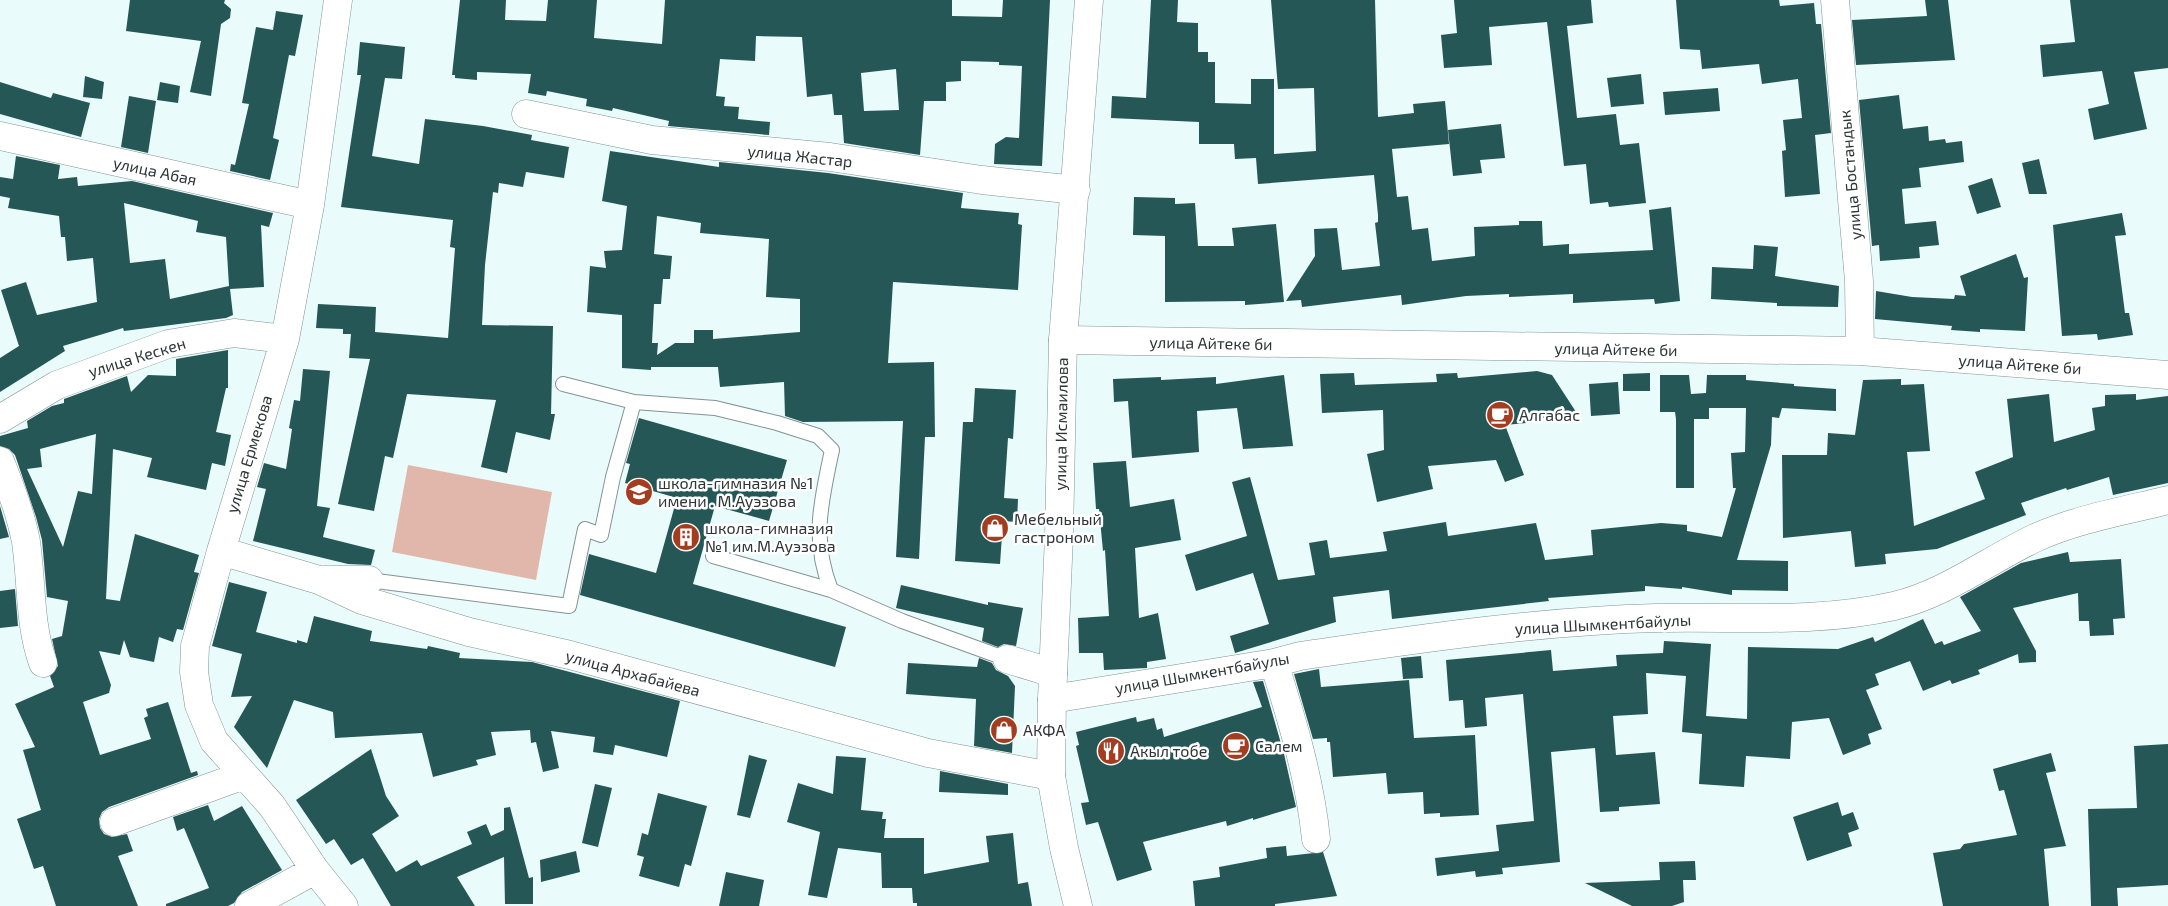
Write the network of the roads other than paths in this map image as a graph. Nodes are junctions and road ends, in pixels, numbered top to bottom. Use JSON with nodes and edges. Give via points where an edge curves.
{"nodes":[{"id":1,"x":338,"y":0,"type":"edge"},
{"id":2,"x":1089,"y":0,"type":"edge"},
{"id":3,"x":1835,"y":0,"type":"edge"},
{"id":4,"x":526,"y":114,"type":"dead end"},
{"id":5,"x":0,"y":136,"type":"edge"},
{"id":6,"x":1076,"y":190,"type":"junction"},
{"id":7,"x":310,"y":205,"type":"junction"},
{"id":8,"x":285,"y":339,"type":"junction"},
{"id":9,"x":1062,"y":340,"type":"junction"},
{"id":10,"x":1860,"y":351,"type":"junction"},
{"id":11,"x":2168,"y":375,"type":"edge"},
{"id":12,"x":563,"y":384,"type":"dead end"},
{"id":13,"x":634,"y":402,"type":"junction"},
{"id":14,"x":0,"y":419,"type":"edge"},
{"id":15,"x":0,"y":461,"type":"edge"},
{"id":16,"x":2168,"y":500,"type":"edge"},
{"id":17,"x":220,"y":551,"type":"junction"},
{"id":18,"x":713,"y":556,"type":"dead end"},
{"id":19,"x":319,"y":580,"type":"junction"},
{"id":20,"x":369,"y":580,"type":"joint"},
{"id":21,"x":831,"y":590,"type":"junction"},
{"id":22,"x":1007,"y":659,"type":"joint"},
{"id":23,"x":1274,"y":663,"type":"junction"},
{"id":24,"x":43,"y":664,"type":"dead end"},
{"id":25,"x":1052,"y":686,"type":"junction"},
{"id":26,"x":244,"y":774,"type":"junction"},
{"id":27,"x":1051,"y":776,"type":"junction"},
{"id":28,"x":114,"y":822,"type":"dead end"},
{"id":29,"x":1316,"y":839,"type":"dead end"},
{"id":30,"x":316,"y":870,"type":"junction"},
{"id":31,"x":249,"y":906,"type":"edge"},
{"id":32,"x":344,"y":906,"type":"edge"},
{"id":33,"x":1078,"y":906,"type":"edge"}],
"edges":[{"from":1,"to":7,"type":"street","name":"улица Ермекова"},
{"from":2,"to":6,"type":"street","name":"улица Исмаилова"},
{"from":3,"to":10,"type":"street","name":"улица Бостандык","via":[[1859,281]]},
{"from":4,"to":6,"type":"street","name":"улица Жастар","via":[[652,140],[830,157],[982,180]]},
{"from":5,"to":7,"type":"street","name":"улица Абая"},
{"from":6,"to":9,"type":"street","name":"улица Исмаилова"},
{"from":7,"to":8,"type":"street","name":"улица Ермекова"},
{"from":8,"to":14,"type":"street","name":"улица Кескен","via":[[234,333],[168,344],[57,384]]},
{"from":8,"to":17,"type":"street","name":"улица Ермекова"},
{"from":9,"to":10,"type":"street","name":"улица Айтеке би"},
{"from":9,"to":25,"type":"street","name":"улица Исмаилова"},
{"from":10,"to":11,"type":"street","name":"улица Айтеке би"},
{"from":12,"to":13,"type":"lane"},
{"from":13,"to":20,"type":"lane","via":[[601,535],[585,529],[569,606]]},
{"from":13,"to":21,"type":"lane","via":[[715,408],[818,436],[832,450],[818,514],[818,548]]},
{"from":15,"to":24,"type":"street","via":[[26,541],[32,621]]},
{"from":16,"to":23,"type":"street","name":"улица Шымкентбайулы","via":[[2082,520],[2044,534],[1938,591],[1895,606],[1825,616],[1749,620],[1658,618],[1558,623],[1370,646]]},
{"from":17,"to":19,"type":"street","name":"улица Архабайева"},
{"from":17,"to":26,"type":"street","name":"улица Ермекова","via":[[195,646],[194,672],[206,726],[214,741]]},
{"from":18,"to":21,"type":"lane"},
{"from":19,"to":20,"type":"street"},
{"from":19,"to":27,"type":"street","name":"улица Архабайева","via":[[362,600],[469,632],[570,655],[928,754]]},
{"from":21,"to":22,"type":"lane"},
{"from":22,"to":25,"type":"street"},
{"from":23,"to":25,"type":"street","name":"улица Шымкентбайулы"},
{"from":23,"to":29,"type":"street","via":[[1304,772]]},
{"from":25,"to":27,"type":"street","name":"улица Исмаилова"},
{"from":26,"to":28,"type":"street"},
{"from":26,"to":30,"type":"street","name":"улица Ермекова","via":[[272,806]]},
{"from":27,"to":33,"type":"street","name":"улица Исмаилова"},
{"from":30,"to":31,"type":"street"},
{"from":30,"to":32,"type":"street","name":"улица Ермекова"}]}
